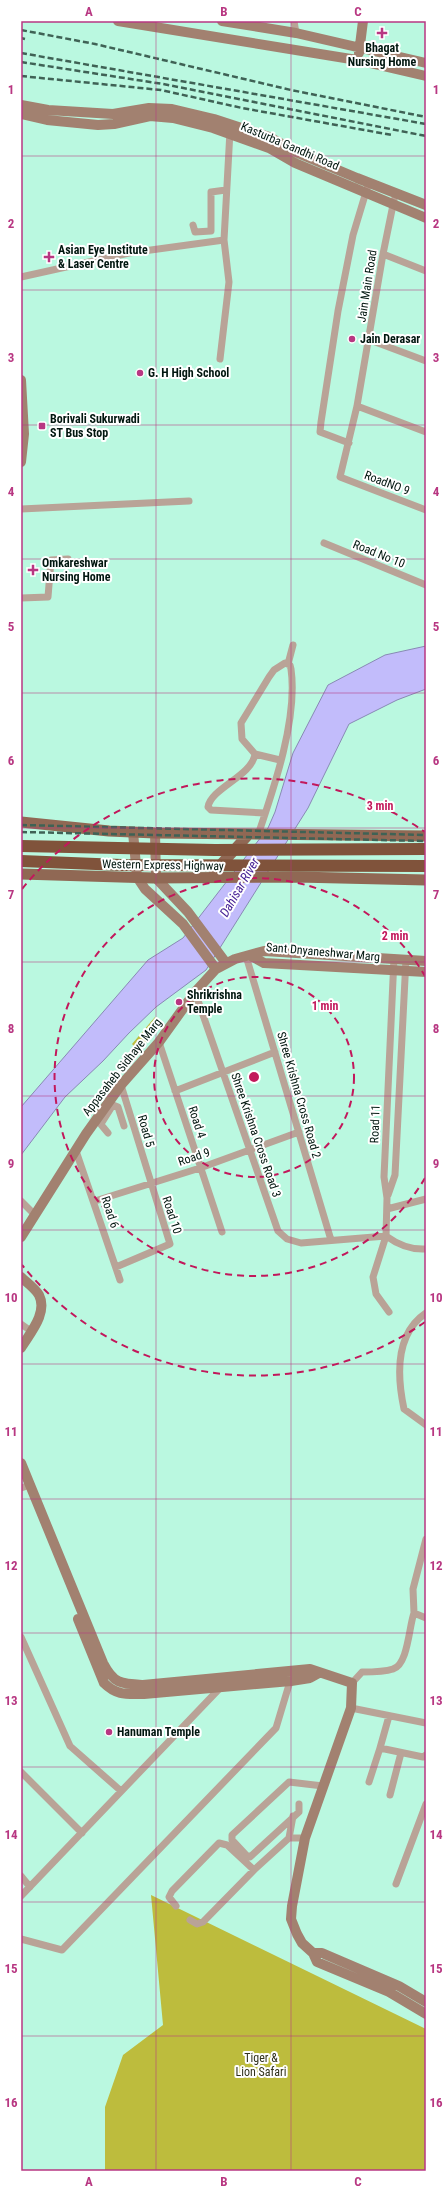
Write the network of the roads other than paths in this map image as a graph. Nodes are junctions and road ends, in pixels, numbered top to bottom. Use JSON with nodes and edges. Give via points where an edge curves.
{"nodes":[{"id":1,"x":118,"y":21,"type":"edge"},
{"id":2,"x":222,"y":21,"type":"edge"},
{"id":3,"x":294,"y":21,"type":"edge"},
{"id":4,"x":363,"y":21,"type":"edge"},
{"id":5,"x":140,"y":23,"type":"edge"},
{"id":6,"x":254,"y":24,"type":"edge"},
{"id":7,"x":296,"y":33,"type":"junction"},
{"id":8,"x":220,"y":38,"type":"junction"},
{"id":9,"x":360,"y":46,"type":"junction"},
{"id":10,"x":357,"y":60,"type":"junction"},
{"id":11,"x":426,"y":63,"type":"edge"},
{"id":12,"x":426,"y":76,"type":"edge"},
{"id":13,"x":21,"y":105,"type":"edge"},
{"id":14,"x":21,"y":114,"type":"edge"},
{"id":15,"x":47,"y":115,"type":"junction"},
{"id":16,"x":230,"y":130,"type":"junction"},
{"id":17,"x":366,"y":187,"type":"junction"},
{"id":18,"x":226,"y":190,"type":"junction"},
{"id":19,"x":396,"y":194,"type":"junction"},
{"id":20,"x":393,"y":205,"type":"junction"},
{"id":21,"x":426,"y":205,"type":"edge"},
{"id":22,"x":426,"y":218,"type":"edge"},
{"id":23,"x":193,"y":225,"type":"dead end"},
{"id":24,"x":224,"y":240,"type":"junction"},
{"id":25,"x":383,"y":254,"type":"junction"},
{"id":26,"x":426,"y":271,"type":"edge"},
{"id":27,"x":21,"y":277,"type":"edge"},
{"id":28,"x":370,"y":340,"type":"junction"},
{"id":29,"x":220,"y":360,"type":"dead end"},
{"id":30,"x":426,"y":361,"type":"edge"},
{"id":31,"x":21,"y":380,"type":"edge"},
{"id":32,"x":357,"y":406,"type":"junction"},
{"id":33,"x":426,"y":432,"type":"edge"},
{"id":34,"x":348,"y":443,"type":"junction"},
{"id":35,"x":21,"y":462,"type":"edge"},
{"id":36,"x":340,"y":477,"type":"joint"},
{"id":37,"x":189,"y":501,"type":"dead end"},
{"id":38,"x":21,"y":509,"type":"edge"},
{"id":39,"x":426,"y":510,"type":"edge"},
{"id":40,"x":324,"y":543,"type":"dead end"},
{"id":41,"x":68,"y":559,"type":"dead end"},
{"id":42,"x":426,"y":585,"type":"edge"},
{"id":43,"x":21,"y":598,"type":"edge"},
{"id":44,"x":293,"y":645,"type":"dead end"},
{"id":45,"x":288,"y":664,"type":"junction"},
{"id":46,"x":254,"y":754,"type":"junction"},
{"id":47,"x":280,"y":760,"type":"junction"},
{"id":48,"x":265,"y":813,"type":"junction"},
{"id":49,"x":21,"y":822,"type":"edge"},
{"id":50,"x":133,"y":832,"type":"junction"},
{"id":51,"x":155,"y":833,"type":"junction"},
{"id":52,"x":256,"y":835,"type":"junction"},
{"id":53,"x":426,"y":836,"type":"edge"},
{"id":54,"x":21,"y":846,"type":"edge"},
{"id":55,"x":426,"y":849,"type":"edge"},
{"id":56,"x":21,"y":861,"type":"edge"},
{"id":57,"x":426,"y":866,"type":"edge"},
{"id":58,"x":21,"y":874,"type":"edge"},
{"id":59,"x":137,"y":877,"type":"junction"},
{"id":60,"x":156,"y":878,"type":"junction"},
{"id":61,"x":208,"y":878,"type":"junction"},
{"id":62,"x":426,"y":880,"type":"edge"},
{"id":63,"x":248,"y":956,"type":"junction"},
{"id":64,"x":394,"y":958,"type":"junction"},
{"id":65,"x":406,"y":959,"type":"junction"},
{"id":66,"x":426,"y":961,"type":"edge"},
{"id":67,"x":226,"y":963,"type":"junction"},
{"id":68,"x":216,"y":969,"type":"junction"},
{"id":69,"x":393,"y":970,"type":"junction"},
{"id":70,"x":405,"y":971,"type":"junction"},
{"id":71,"x":426,"y":972,"type":"edge"},
{"id":72,"x":195,"y":992,"type":"junction"},
{"id":73,"x":159,"y":1042,"type":"junction"},
{"id":74,"x":275,"y":1052,"type":"junction"},
{"id":75,"x":223,"y":1072,"type":"junction"},
{"id":76,"x":121,"y":1085,"type":"junction"},
{"id":77,"x":175,"y":1091,"type":"junction"},
{"id":78,"x":129,"y":1112,"type":"junction"},
{"id":79,"x":121,"y":1116,"type":"junction"},
{"id":80,"x":99,"y":1122,"type":"junction"},
{"id":81,"x":124,"y":1126,"type":"dead end"},
{"id":82,"x":299,"y":1132,"type":"junction"},
{"id":83,"x":108,"y":1133,"type":"dead end"},
{"id":84,"x":249,"y":1149,"type":"junction"},
{"id":85,"x":76,"y":1151,"type":"junction"},
{"id":86,"x":200,"y":1168,"type":"junction"},
{"id":87,"x":150,"y":1182,"type":"junction"},
{"id":88,"x":387,"y":1198,"type":"junction"},
{"id":89,"x":426,"y":1199,"type":"edge"},
{"id":90,"x":21,"y":1201,"type":"edge"},
{"id":91,"x":95,"y":1201,"type":"junction"},
{"id":92,"x":387,"y":1209,"type":"junction"},
{"id":93,"x":34,"y":1214,"type":"junction"},
{"id":94,"x":222,"y":1232,"type":"dead end"},
{"id":95,"x":386,"y":1236,"type":"junction"},
{"id":96,"x":21,"y":1237,"type":"edge"},
{"id":97,"x":331,"y":1240,"type":"junction"},
{"id":98,"x":426,"y":1250,"type":"edge"},
{"id":99,"x":116,"y":1267,"type":"junction"},
{"id":100,"x":21,"y":1277,"type":"edge"},
{"id":101,"x":120,"y":1280,"type":"dead end"},
{"id":102,"x":389,"y":1312,"type":"dead end"},
{"id":103,"x":426,"y":1313,"type":"edge"},
{"id":104,"x":21,"y":1324,"type":"edge"},
{"id":105,"x":31,"y":1331,"type":"junction"},
{"id":106,"x":21,"y":1348,"type":"edge"},
{"id":107,"x":426,"y":1425,"type":"edge"},
{"id":108,"x":21,"y":1462,"type":"edge"},
{"id":109,"x":24,"y":1484,"type":"edge"},
{"id":110,"x":426,"y":1539,"type":"edge"},
{"id":111,"x":424,"y":1551,"type":"edge"},
{"id":112,"x":414,"y":1613,"type":"junction"},
{"id":113,"x":426,"y":1618,"type":"edge"},
{"id":114,"x":21,"y":1637,"type":"edge"},
{"id":115,"x":292,"y":1670,"type":"junction"},
{"id":116,"x":319,"y":1673,"type":"junction"},
{"id":117,"x":291,"y":1681,"type":"junction"},
{"id":118,"x":221,"y":1682,"type":"junction"},
{"id":119,"x":352,"y":1683,"type":"junction"},
{"id":120,"x":351,"y":1708,"type":"junction"},
{"id":121,"x":389,"y":1716,"type":"junction"},
{"id":122,"x":426,"y":1723,"type":"edge"},
{"id":123,"x":380,"y":1748,"type":"junction"},
{"id":124,"x":401,"y":1753,"type":"junction"},
{"id":125,"x":426,"y":1755,"type":"edge"},
{"id":126,"x":21,"y":1772,"type":"edge"},
{"id":127,"x":369,"y":1782,"type":"dead end"},
{"id":128,"x":323,"y":1786,"type":"junction"},
{"id":129,"x":121,"y":1791,"type":"junction"},
{"id":130,"x":390,"y":1795,"type":"dead end"},
{"id":131,"x":271,"y":1802,"type":"dead end"},
{"id":132,"x":299,"y":1804,"type":"dead end"},
{"id":133,"x":426,"y":1804,"type":"edge"},
{"id":134,"x":254,"y":1815,"type":"junction"},
{"id":135,"x":293,"y":1816,"type":"junction"},
{"id":136,"x":82,"y":1833,"type":"junction"},
{"id":137,"x":289,"y":1838,"type":"junction"},
{"id":138,"x":305,"y":1838,"type":"junction"},
{"id":139,"x":254,"y":1870,"type":"junction"},
{"id":140,"x":21,"y":1876,"type":"edge"},
{"id":141,"x":396,"y":1884,"type":"dead end"},
{"id":142,"x":30,"y":1887,"type":"junction"},
{"id":143,"x":232,"y":1892,"type":"junction"},
{"id":144,"x":21,"y":1896,"type":"edge"},
{"id":145,"x":215,"y":1904,"type":"dead end"},
{"id":146,"x":176,"y":1906,"type":"dead end"},
{"id":147,"x":190,"y":1920,"type":"dead end"},
{"id":148,"x":21,"y":1938,"type":"edge"},
{"id":149,"x":313,"y":1953,"type":"junction"},
{"id":150,"x":426,"y":2002,"type":"edge"},
{"id":151,"x":426,"y":2014,"type":"edge"}],
"edges":[{"from":1,"to":5,"type":"street"},
{"from":2,"to":6,"type":"street"},
{"from":2,"to":8,"type":"street"},
{"from":3,"to":7,"type":"street"},
{"from":4,"to":9,"type":"street"},
{"from":5,"to":8,"type":"street"},
{"from":6,"to":7,"type":"street"},
{"from":7,"to":9,"type":"street"},
{"from":8,"to":10,"type":"street"},
{"from":9,"to":10,"type":"street"},
{"from":9,"to":11,"type":"street"},
{"from":10,"to":12,"type":"street"},
{"from":13,"to":15,"type":"street","name":"Kasturba Gandhi Road"},
{"from":14,"to":15,"type":"street","name":"Kasturba Gandhi Road"},
{"from":15,"to":16,"type":"street","name":"Kasturba Gandhi Road","via":[[114,119],[149,108],[214,119]]},
{"from":16,"to":17,"type":"street","name":"Kasturba Gandhi Road","via":[[269,138],[298,158]]},
{"from":16,"to":18,"type":"street"},
{"from":17,"to":19,"type":"street","name":"Kasturba Gandhi Road"},
{"from":17,"to":20,"type":"street","name":"Kasturba Gandhi Road"},
{"from":17,"to":34,"type":"street","via":[[353,235],[338,311],[320,432]]},
{"from":18,"to":23,"type":"street","via":[[211,192],[211,231],[195,232]]},
{"from":18,"to":24,"type":"street"},
{"from":19,"to":20,"type":"street","name":"Jain Main Road"},
{"from":19,"to":21,"type":"street","name":"Kasturba Gandhi Road"},
{"from":20,"to":22,"type":"street","name":"Kasturba Gandhi Road"},
{"from":20,"to":25,"type":"street","name":"Jain Main Road"},
{"from":24,"to":27,"type":"street","via":[[129,253]]},
{"from":24,"to":29,"type":"street","via":[[229,282]]},
{"from":25,"to":26,"type":"street"},
{"from":25,"to":28,"type":"street","name":"Jain Main Road"},
{"from":28,"to":30,"type":"street"},
{"from":28,"to":32,"type":"street","name":"Jain Main Road"},
{"from":31,"to":35,"type":"street","via":[[24,434]]},
{"from":32,"to":33,"type":"street"},
{"from":32,"to":34,"type":"street","name":"Jain Main Road"},
{"from":34,"to":36,"type":"street","name":"Jain Main Road"},
{"from":36,"to":39,"type":"street","name":"RoadNO 9"},
{"from":37,"to":38,"type":"street"},
{"from":40,"to":42,"type":"street","name":"Road No 10"},
{"from":41,"to":43,"type":"street","via":[[54,559],[50,563],[48,597]]},
{"from":44,"to":45,"type":"street"},
{"from":45,"to":46,"type":"street","via":[[274,670],[241,723],[242,739]]},
{"from":45,"to":47,"type":"street","via":[[291,669],[293,691]]},
{"from":46,"to":47,"type":"street"},
{"from":46,"to":48,"type":"street","via":[[253,763],[211,798],[208,807],[211,810]]},
{"from":47,"to":48,"type":"street"},
{"from":48,"to":52,"type":"street"},
{"from":49,"to":50,"type":"main road"},
{"from":50,"to":51,"type":"main road"},
{"from":50,"to":59,"type":"street"},
{"from":51,"to":52,"type":"main road"},
{"from":51,"to":60,"type":"street"},
{"from":52,"to":53,"type":"main road"},
{"from":52,"to":61,"type":"main road"},
{"from":54,"to":55,"type":"highway","name":"Western Express Highway","via":[[215,850]]},
{"from":56,"to":57,"type":"highway","name":"Western Express Highway","via":[[121,865]]},
{"from":58,"to":59,"type":"main road"},
{"from":59,"to":60,"type":"main road"},
{"from":59,"to":68,"type":"street","via":[[145,889],[179,920]]},
{"from":60,"to":61,"type":"main road"},
{"from":60,"to":67,"type":"street","via":[[188,912]]},
{"from":61,"to":62,"type":"main road"},
{"from":63,"to":64,"type":"street","name":"Sant Dnyaneshwar Marg","via":[[264,951]]},
{"from":63,"to":67,"type":"street","name":"Appasaheb Sidhaye Marg"},
{"from":63,"to":69,"type":"street","name":"Sant Dnyaneshwar Marg","via":[[264,963]]},
{"from":63,"to":74,"type":"street","name":"Shree Krishna Cross Road 2"},
{"from":64,"to":65,"type":"street","name":"Sant Dnyaneshwar Marg"},
{"from":64,"to":69,"type":"street","name":"Road 11"},
{"from":65,"to":66,"type":"street","name":"Sant Dnyaneshwar Marg"},
{"from":65,"to":70,"type":"street"},
{"from":67,"to":68,"type":"street","name":"Appasaheb Sidhaye Marg"},
{"from":68,"to":72,"type":"street","name":"Appasaheb Sidhaye Marg"},
{"from":69,"to":70,"type":"street","name":"Sant Dnyaneshwar Marg"},
{"from":69,"to":88,"type":"street","name":"Road 11","via":[[384,1177]]},
{"from":70,"to":71,"type":"street","name":"Sant Dnyaneshwar Marg"},
{"from":70,"to":88,"type":"street","via":[[394,1175]]},
{"from":72,"to":73,"type":"street","name":"Appasaheb Sidhaye Marg"},
{"from":72,"to":75,"type":"street","name":"Shree Krishna Cross Road 3"},
{"from":73,"to":76,"type":"street","name":"Appasaheb Sidhaye Marg"},
{"from":73,"to":77,"type":"street","name":"Road 4"},
{"from":74,"to":75,"type":"street"},
{"from":74,"to":82,"type":"street","name":"Shree Krishna Cross Road 2"},
{"from":75,"to":77,"type":"street"},
{"from":75,"to":84,"type":"street","name":"Shree Krishna Cross Road 3"},
{"from":76,"to":78,"type":"street","name":"Road 5"},
{"from":76,"to":80,"type":"street","name":"Appasaheb Sidhaye Marg"},
{"from":77,"to":86,"type":"street","name":"Road 4"},
{"from":78,"to":79,"type":"street"},
{"from":78,"to":87,"type":"street","name":"Road 5"},
{"from":79,"to":80,"type":"street","via":[[114,1105]]},
{"from":79,"to":81,"type":"street"},
{"from":80,"to":83,"type":"street"},
{"from":80,"to":85,"type":"street","name":"Appasaheb Sidhaye Marg"},
{"from":82,"to":84,"type":"street","name":"Road 9"},
{"from":82,"to":97,"type":"street","name":"Shree Krishna Cross Road 2"},
{"from":84,"to":86,"type":"street","name":"Road 9"},
{"from":84,"to":97,"type":"street","name":"Shree Krishna Cross Road 3","via":[[278,1231],[287,1239],[301,1242]]},
{"from":85,"to":91,"type":"street","name":"Road 6"},
{"from":85,"to":93,"type":"street","name":"Appasaheb Sidhaye Marg"},
{"from":86,"to":87,"type":"street","name":"Road 9"},
{"from":86,"to":94,"type":"street","name":"Road 4"},
{"from":87,"to":91,"type":"street","name":"Road 9"},
{"from":87,"to":99,"type":"street","name":"Road 10","via":[[170,1244]]},
{"from":88,"to":92,"type":"street","name":"Road 11"},
{"from":89,"to":92,"type":"street"},
{"from":90,"to":93,"type":"street"},
{"from":91,"to":99,"type":"street","name":"Road 6"},
{"from":92,"to":95,"type":"street","name":"Road 11"},
{"from":93,"to":96,"type":"street","name":"Appasaheb Sidhaye Marg"},
{"from":95,"to":97,"type":"street","name":"Shree Krishna Cross Road 3"},
{"from":95,"to":98,"type":"street","via":[[395,1243]]},
{"from":95,"to":102,"type":"street","name":"Road 11","via":[[374,1277],[376,1294]]},
{"from":99,"to":101,"type":"street","name":"Road 6"},
{"from":100,"to":105,"type":"street","via":[[38,1294],[42,1305],[41,1314]]},
{"from":103,"to":107,"type":"street","via":[[415,1321],[402,1344],[399,1385],[404,1408]]},
{"from":104,"to":105,"type":"street"},
{"from":105,"to":106,"type":"street"},
{"from":108,"to":109,"type":"street"},
{"from":109,"to":118,"type":"street","via":[[108,1673],[118,1682],[143,1685]]},
{"from":110,"to":111,"type":"street"},
{"from":111,"to":112,"type":"street","via":[[413,1589]]},
{"from":112,"to":113,"type":"street"},
{"from":112,"to":119,"type":"street","via":[[409,1625],[402,1662],[394,1669],[362,1672]]},
{"from":114,"to":129,"type":"street","via":[[70,1746]]},
{"from":115,"to":116,"type":"street","via":[[310,1669]]},
{"from":115,"to":117,"type":"street"},
{"from":115,"to":118,"type":"street"},
{"from":116,"to":117,"type":"street","via":[[310,1678]]},
{"from":116,"to":119,"type":"street"},
{"from":117,"to":118,"type":"street"},
{"from":117,"to":148,"type":"street","via":[[276,1728],[62,1950]]},
{"from":118,"to":129,"type":"street"},
{"from":119,"to":120,"type":"street"},
{"from":120,"to":121,"type":"street"},
{"from":120,"to":128,"type":"street"},
{"from":121,"to":122,"type":"street"},
{"from":121,"to":123,"type":"street"},
{"from":123,"to":124,"type":"street"},
{"from":123,"to":127,"type":"street"},
{"from":124,"to":125,"type":"street","via":[[423,1758]]},
{"from":124,"to":130,"type":"street"},
{"from":126,"to":136,"type":"street"},
{"from":128,"to":134,"type":"street","via":[[289,1782]]},
{"from":128,"to":138,"type":"street"},
{"from":129,"to":136,"type":"street"},
{"from":131,"to":134,"type":"street","via":[[259,1814]]},
{"from":132,"to":135,"type":"street","via":[[300,1809]]},
{"from":133,"to":141,"type":"street"},
{"from":134,"to":135,"type":"street","via":[[231,1838],[250,1857]]},
{"from":135,"to":137,"type":"street"},
{"from":136,"to":142,"type":"street"},
{"from":137,"to":138,"type":"street"},
{"from":137,"to":139,"type":"street"},
{"from":138,"to":149,"type":"street","via":[[291,1919],[302,1943]]},
{"from":139,"to":143,"type":"street"},
{"from":139,"to":146,"type":"street","via":[[227,1844],[219,1843],[172,1891],[170,1900]]},
{"from":140,"to":142,"type":"street"},
{"from":142,"to":144,"type":"street"},
{"from":143,"to":145,"type":"street","via":[[227,1893]]},
{"from":143,"to":147,"type":"street","via":[[203,1922],[197,1924]]},
{"from":149,"to":150,"type":"street","via":[[322,1953],[399,1986]]},
{"from":149,"to":151,"type":"street","via":[[317,1962],[389,1992]]}]}
